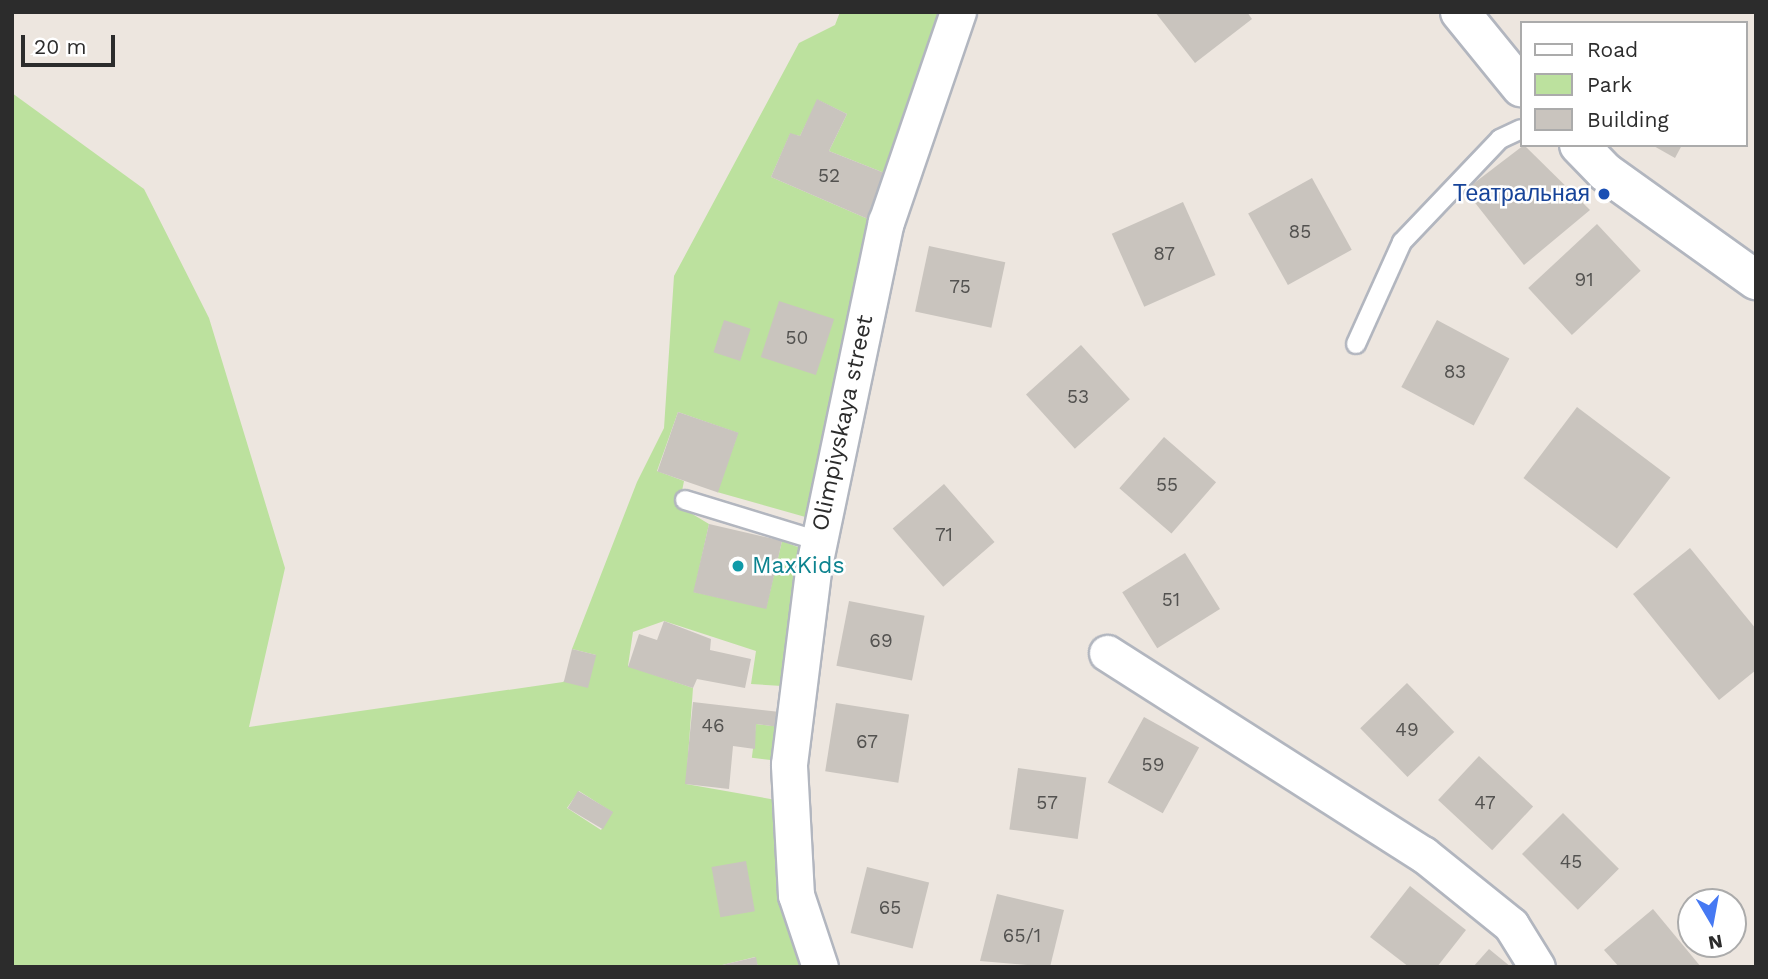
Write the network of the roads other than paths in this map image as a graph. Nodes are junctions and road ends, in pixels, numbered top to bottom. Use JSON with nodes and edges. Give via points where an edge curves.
{"nodes":[{"id":1,"x":958,"y":12,"type":"edge"},
{"id":2,"x":1460,"y":12,"type":"edge"},
{"id":3,"x":1520,"y":86,"type":"edge"},
{"id":4,"x":1520,"y":129,"type":"edge"},
{"id":5,"x":1581,"y":147,"type":"edge"},
{"id":6,"x":1756,"y":280,"type":"edge"},
{"id":7,"x":1356,"y":344,"type":"dead end"},
{"id":8,"x":685,"y":500,"type":"dead end"},
{"id":9,"x":819,"y":541,"type":"junction"},
{"id":10,"x":1107,"y":653,"type":"dead end"},
{"id":11,"x":820,"y":967,"type":"edge"},
{"id":12,"x":1537,"y":967,"type":"edge"}],
"edges":[{"from":1,"to":9,"type":"street","name":"Olimpiyskaya street","via":[[886,222]]},
{"from":2,"to":3,"type":"street"},
{"from":4,"to":7,"type":"lane","via":[[1500,139],[1402,242]]},
{"from":5,"to":6,"type":"street","via":[[1605,172]]},
{"from":8,"to":9,"type":"lane"},
{"from":9,"to":11,"type":"street","name":"Olimpiyskaya street","via":[[789,764],[796,895]]},
{"from":10,"to":12,"type":"street","via":[[1423,854],[1511,925]]}]}
